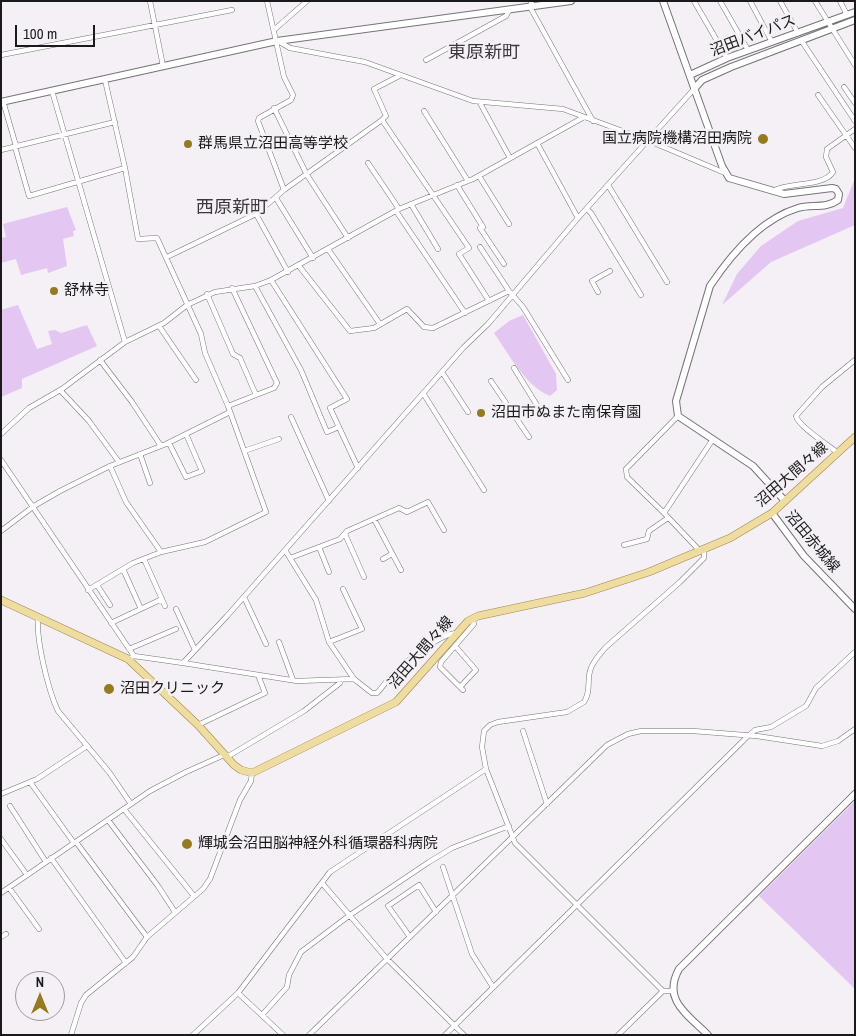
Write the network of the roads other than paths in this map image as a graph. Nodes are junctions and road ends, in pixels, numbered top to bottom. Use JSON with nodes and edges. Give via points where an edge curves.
{"nodes":[{"id":1,"x":150,"y":1,"type":"edge"},
{"id":2,"x":267,"y":1,"type":"edge"},
{"id":3,"x":307,"y":1,"type":"edge"},
{"id":4,"x":571,"y":1,"type":"edge"},
{"id":5,"x":664,"y":1,"type":"edge"},
{"id":6,"x":694,"y":1,"type":"edge"},
{"id":7,"x":720,"y":1,"type":"edge"},
{"id":8,"x":750,"y":1,"type":"edge"},
{"id":9,"x":780,"y":1,"type":"edge"},
{"id":10,"x":815,"y":1,"type":"edge"},
{"id":11,"x":840,"y":1,"type":"edge"},
{"id":12,"x":531,"y":4,"type":"edge"},
{"id":13,"x":510,"y":9,"type":"junction"},
{"id":14,"x":232,"y":10,"type":"dead end"},
{"id":15,"x":855,"y":12,"type":"edge"},
{"id":16,"x":848,"y":15,"type":"junction"},
{"id":17,"x":855,"y":20,"type":"edge"},
{"id":18,"x":827,"y":22,"type":"junction"},
{"id":19,"x":155,"y":25,"type":"junction"},
{"id":20,"x":275,"y":29,"type":"junction"},
{"id":21,"x":831,"y":29,"type":"junction"},
{"id":22,"x":798,"y":33,"type":"junction"},
{"id":23,"x":801,"y":40,"type":"junction"},
{"id":24,"x":277,"y":41,"type":"junction"},
{"id":25,"x":772,"y":42,"type":"junction"},
{"id":26,"x":748,"y":50,"type":"junction"},
{"id":27,"x":1,"y":55,"type":"edge"},
{"id":28,"x":727,"y":58,"type":"junction"},
{"id":29,"x":426,"y":60,"type":"dead end"},
{"id":30,"x":855,"y":65,"type":"edge"},
{"id":31,"x":163,"y":66,"type":"junction"},
{"id":32,"x":690,"y":75,"type":"junction"},
{"id":33,"x":399,"y":76,"type":"junction"},
{"id":34,"x":105,"y":80,"type":"junction"},
{"id":35,"x":695,"y":88,"type":"junction"},
{"id":36,"x":844,"y":88,"type":"dead end"},
{"id":37,"x":52,"y":91,"type":"junction"},
{"id":38,"x":818,"y":95,"type":"dead end"},
{"id":39,"x":2,"y":101,"type":"edge"},
{"id":40,"x":480,"y":103,"type":"junction"},
{"id":41,"x":855,"y":103,"type":"edge"},
{"id":42,"x":274,"y":108,"type":"junction"},
{"id":43,"x":424,"y":111,"type":"dead end"},
{"id":44,"x":584,"y":118,"type":"junction"},
{"id":45,"x":382,"y":120,"type":"junction"},
{"id":46,"x":593,"y":121,"type":"junction"},
{"id":47,"x":855,"y":121,"type":"edge"},
{"id":48,"x":115,"y":122,"type":"junction"},
{"id":49,"x":855,"y":129,"type":"edge"},
{"id":50,"x":64,"y":135,"type":"junction"},
{"id":51,"x":847,"y":136,"type":"junction"},
{"id":52,"x":647,"y":140,"type":"junction"},
{"id":53,"x":537,"y":143,"type":"junction"},
{"id":54,"x":15,"y":147,"type":"junction"},
{"id":55,"x":855,"y":148,"type":"edge"},
{"id":56,"x":1,"y":150,"type":"edge"},
{"id":57,"x":510,"y":158,"type":"junction"},
{"id":58,"x":368,"y":164,"type":"dead end"},
{"id":59,"x":125,"y":168,"type":"junction"},
{"id":60,"x":725,"y":173,"type":"junction"},
{"id":61,"x":307,"y":176,"type":"junction"},
{"id":62,"x":479,"y":176,"type":"junction"},
{"id":63,"x":468,"y":181,"type":"junction"},
{"id":64,"x":78,"y":182,"type":"junction"},
{"id":65,"x":457,"y":185,"type":"junction"},
{"id":66,"x":608,"y":186,"type":"junction"},
{"id":67,"x":284,"y":190,"type":"junction"},
{"id":68,"x":773,"y":191,"type":"junction"},
{"id":69,"x":432,"y":195,"type":"junction"},
{"id":70,"x":276,"y":198,"type":"junction"},
{"id":71,"x":411,"y":204,"type":"junction"},
{"id":72,"x":587,"y":209,"type":"junction"},
{"id":73,"x":397,"y":210,"type":"junction"},
{"id":74,"x":256,"y":214,"type":"junction"},
{"id":75,"x":578,"y":218,"type":"junction"},
{"id":76,"x":509,"y":224,"type":"dead end"},
{"id":77,"x":348,"y":238,"type":"junction"},
{"id":78,"x":480,"y":247,"type":"dead end"},
{"id":79,"x":328,"y":249,"type":"junction"},
{"id":80,"x":438,"y":249,"type":"dead end"},
{"id":81,"x":166,"y":257,"type":"junction"},
{"id":82,"x":313,"y":258,"type":"junction"},
{"id":83,"x":504,"y":264,"type":"dead end"},
{"id":84,"x":299,"y":266,"type":"junction"},
{"id":85,"x":610,"y":271,"type":"dead end"},
{"id":86,"x":288,"y":272,"type":"junction"},
{"id":87,"x":271,"y":280,"type":"junction"},
{"id":88,"x":667,"y":282,"type":"dead end"},
{"id":89,"x":255,"y":286,"type":"junction"},
{"id":90,"x":232,"y":288,"type":"junction"},
{"id":91,"x":598,"y":292,"type":"dead end"},
{"id":92,"x":510,"y":293,"type":"junction"},
{"id":93,"x":207,"y":294,"type":"junction"},
{"id":94,"x":641,"y":295,"type":"dead end"},
{"id":95,"x":489,"y":301,"type":"junction"},
{"id":96,"x":187,"y":305,"type":"junction"},
{"id":97,"x":465,"y":313,"type":"junction"},
{"id":98,"x":380,"y":324,"type":"junction"},
{"id":99,"x":159,"y":326,"type":"junction"},
{"id":100,"x":125,"y":342,"type":"junction"},
{"id":101,"x":100,"y":360,"type":"junction"},
{"id":102,"x":855,"y":360,"type":"edge"},
{"id":103,"x":514,"y":368,"type":"dead end"},
{"id":104,"x":442,"y":372,"type":"junction"},
{"id":105,"x":196,"y":380,"type":"dead end"},
{"id":106,"x":568,"y":380,"type":"dead end"},
{"id":107,"x":491,"y":381,"type":"dead end"},
{"id":108,"x":60,"y":390,"type":"junction"},
{"id":109,"x":423,"y":393,"type":"junction"},
{"id":110,"x":256,"y":395,"type":"junction"},
{"id":111,"x":228,"y":406,"type":"junction"},
{"id":112,"x":230,"y":412,"type":"junction"},
{"id":113,"x":468,"y":412,"type":"dead end"},
{"id":114,"x":543,"y":415,"type":"dead end"},
{"id":115,"x":678,"y":416,"type":"junction"},
{"id":116,"x":291,"y":417,"type":"dead end"},
{"id":117,"x":339,"y":427,"type":"junction"},
{"id":118,"x":1,"y":434,"type":"edge"},
{"id":119,"x":186,"y":434,"type":"junction"},
{"id":120,"x":855,"y":436,"type":"edge"},
{"id":121,"x":529,"y":437,"type":"dead end"},
{"id":122,"x":279,"y":438,"type":"dead end"},
{"id":123,"x":713,"y":439,"type":"junction"},
{"id":124,"x":169,"y":443,"type":"junction"},
{"id":125,"x":160,"y":446,"type":"junction"},
{"id":126,"x":244,"y":451,"type":"junction"},
{"id":127,"x":838,"y":453,"type":"junction"},
{"id":128,"x":140,"y":454,"type":"junction"},
{"id":129,"x":1,"y":460,"type":"edge"},
{"id":130,"x":119,"y":462,"type":"junction"},
{"id":131,"x":110,"y":466,"type":"junction"},
{"id":132,"x":358,"y":468,"type":"junction"},
{"id":133,"x":150,"y":483,"type":"dead end"},
{"id":134,"x":484,"y":490,"type":"dead end"},
{"id":135,"x":329,"y":501,"type":"junction"},
{"id":136,"x":785,"y":501,"type":"junction"},
{"id":137,"x":34,"y":506,"type":"junction"},
{"id":138,"x":664,"y":513,"type":"junction"},
{"id":139,"x":772,"y":513,"type":"junction"},
{"id":140,"x":668,"y":518,"type":"junction"},
{"id":141,"x":374,"y":519,"type":"junction"},
{"id":142,"x":444,"y":530,"type":"dead end"},
{"id":143,"x":1,"y":531,"type":"edge"},
{"id":144,"x":345,"y":534,"type":"junction"},
{"id":145,"x":624,"y":545,"type":"dead end"},
{"id":146,"x":319,"y":547,"type":"junction"},
{"id":147,"x":285,"y":550,"type":"junction"},
{"id":148,"x":703,"y":551,"type":"junction"},
{"id":149,"x":161,"y":552,"type":"junction"},
{"id":150,"x":392,"y":554,"type":"junction"},
{"id":151,"x":290,"y":558,"type":"junction"},
{"id":152,"x":144,"y":559,"type":"junction"},
{"id":153,"x":383,"y":559,"type":"dead end"},
{"id":154,"x":123,"y":569,"type":"junction"},
{"id":155,"x":400,"y":570,"type":"dead end"},
{"id":156,"x":329,"y":572,"type":"dead end"},
{"id":157,"x":364,"y":577,"type":"dead end"},
{"id":158,"x":97,"y":585,"type":"junction"},
{"id":159,"x":343,"y":589,"type":"dead end"},
{"id":160,"x":88,"y":590,"type":"junction"},
{"id":161,"x":244,"y":597,"type":"junction"},
{"id":162,"x":162,"y":599,"type":"junction"},
{"id":163,"x":1,"y":600,"type":"edge"},
{"id":164,"x":110,"y":605,"type":"dead end"},
{"id":165,"x":165,"y":606,"type":"dead end"},
{"id":166,"x":141,"y":609,"type":"junction"},
{"id":167,"x":176,"y":609,"type":"dead end"},
{"id":168,"x":855,"y":609,"type":"edge"},
{"id":169,"x":38,"y":617,"type":"junction"},
{"id":170,"x":472,"y":619,"type":"junction"},
{"id":171,"x":111,"y":623,"type":"junction"},
{"id":172,"x":176,"y":629,"type":"dead end"},
{"id":173,"x":458,"y":633,"type":"junction"},
{"id":174,"x":279,"y":642,"type":"dead end"},
{"id":175,"x":329,"y":642,"type":"junction"},
{"id":176,"x":266,"y":644,"type":"dead end"},
{"id":177,"x":455,"y":646,"type":"junction"},
{"id":178,"x":129,"y":649,"type":"junction"},
{"id":179,"x":195,"y":650,"type":"junction"},
{"id":180,"x":855,"y":652,"type":"edge"},
{"id":181,"x":131,"y":658,"type":"junction"},
{"id":182,"x":183,"y":663,"type":"junction"},
{"id":183,"x":258,"y":676,"type":"junction"},
{"id":184,"x":354,"y":679,"type":"junction"},
{"id":185,"x":293,"y":680,"type":"junction"},
{"id":186,"x":341,"y":680,"type":"junction"},
{"id":187,"x":198,"y":725,"type":"junction"},
{"id":188,"x":855,"y":728,"type":"edge"},
{"id":189,"x":523,"y":731,"type":"dead end"},
{"id":190,"x":748,"y":736,"type":"junction"},
{"id":191,"x":87,"y":746,"type":"junction"},
{"id":192,"x":226,"y":756,"type":"junction"},
{"id":193,"x":486,"y":769,"type":"junction"},
{"id":194,"x":252,"y":773,"type":"junction"},
{"id":195,"x":30,"y":782,"type":"junction"},
{"id":196,"x":1,"y":794,"type":"edge"},
{"id":197,"x":855,"y":794,"type":"edge"},
{"id":198,"x":131,"y":804,"type":"junction"},
{"id":199,"x":547,"y":804,"type":"junction"},
{"id":200,"x":10,"y":806,"type":"dead end"},
{"id":201,"x":124,"y":809,"type":"junction"},
{"id":202,"x":108,"y":820,"type":"junction"},
{"id":203,"x":509,"y":826,"type":"junction"},
{"id":204,"x":512,"y":837,"type":"junction"},
{"id":205,"x":1,"y":839,"type":"edge"},
{"id":206,"x":75,"y":842,"type":"junction"},
{"id":207,"x":51,"y":858,"type":"junction"},
{"id":208,"x":46,"y":862,"type":"junction"},
{"id":209,"x":443,"y":867,"type":"dead end"},
{"id":210,"x":28,"y":875,"type":"junction"},
{"id":211,"x":322,"y":883,"type":"junction"},
{"id":212,"x":10,"y":889,"type":"junction"},
{"id":213,"x":1,"y":893,"type":"edge"},
{"id":214,"x":194,"y":896,"type":"junction"},
{"id":215,"x":452,"y":896,"type":"junction"},
{"id":216,"x":577,"y":905,"type":"junction"},
{"id":217,"x":175,"y":912,"type":"junction"},
{"id":218,"x":436,"y":912,"type":"junction"},
{"id":219,"x":350,"y":915,"type":"junction"},
{"id":220,"x":39,"y":929,"type":"dead end"},
{"id":221,"x":410,"y":936,"type":"junction"},
{"id":222,"x":147,"y":937,"type":"junction"},
{"id":223,"x":387,"y":959,"type":"junction"},
{"id":224,"x":126,"y":963,"type":"junction"},
{"id":225,"x":493,"y":987,"type":"junction"},
{"id":226,"x":663,"y":991,"type":"junction"},
{"id":227,"x":672,"y":991,"type":"junction"},
{"id":228,"x":238,"y":993,"type":"junction"},
{"id":229,"x":262,"y":1015,"type":"junction"},
{"id":230,"x":455,"y":1025,"type":"junction"},
{"id":231,"x":71,"y":1035,"type":"edge"},
{"id":232,"x":193,"y":1035,"type":"edge"},
{"id":233,"x":283,"y":1035,"type":"edge"},
{"id":234,"x":309,"y":1035,"type":"edge"},
{"id":235,"x":445,"y":1035,"type":"edge"},
{"id":236,"x":464,"y":1035,"type":"edge"},
{"id":237,"x":618,"y":1035,"type":"edge"},
{"id":238,"x":708,"y":1035,"type":"edge"}],
"edges":[{"from":1,"to":19,"type":"street"},
{"from":2,"to":20,"type":"street"},
{"from":3,"to":20,"type":"street"},
{"from":4,"to":12,"type":"street"},
{"from":5,"to":32,"type":"street"},
{"from":6,"to":28,"type":"street"},
{"from":7,"to":26,"type":"street"},
{"from":8,"to":25,"type":"street"},
{"from":9,"to":22,"type":"street"},
{"from":10,"to":18,"type":"street"},
{"from":11,"to":16,"type":"street"},
{"from":12,"to":13,"type":"street"},
{"from":12,"to":46,"type":"street"},
{"from":13,"to":24,"type":"street"},
{"from":13,"to":29,"type":"street","via":[[506,16]]},
{"from":14,"to":19,"type":"street"},
{"from":15,"to":16,"type":"street","name":"沼田バイパス"},
{"from":16,"to":18,"type":"street","name":"沼田バイパス"},
{"from":17,"to":21,"type":"street","name":"沼田バイパス"},
{"from":18,"to":21,"type":"street"},
{"from":18,"to":22,"type":"street","name":"沼田バイパス"},
{"from":19,"to":27,"type":"street"},
{"from":19,"to":31,"type":"street"},
{"from":20,"to":24,"type":"street"},
{"from":21,"to":23,"type":"street","name":"沼田バイパス"},
{"from":21,"to":30,"type":"street"},
{"from":22,"to":25,"type":"street","name":"沼田バイパス"},
{"from":23,"to":35,"type":"street","name":"沼田バイパス","via":[[702,80]]},
{"from":23,"to":47,"type":"street"},
{"from":24,"to":31,"type":"street"},
{"from":24,"to":33,"type":"street","via":[[290,48],[365,62]]},
{"from":24,"to":42,"type":"street","via":[[284,77],[293,95],[291,100]]},
{"from":25,"to":26,"type":"street","name":"沼田バイパス"},
{"from":26,"to":28,"type":"street","name":"沼田バイパス"},
{"from":28,"to":32,"type":"street","name":"沼田バイパス"},
{"from":31,"to":34,"type":"street"},
{"from":32,"to":35,"type":"street"},
{"from":33,"to":40,"type":"street"},
{"from":33,"to":45,"type":"street","via":[[374,88],[386,116]]},
{"from":34,"to":37,"type":"street"},
{"from":34,"to":48,"type":"street"},
{"from":35,"to":52,"type":"street"},
{"from":35,"to":60,"type":"street"},
{"from":36,"to":41,"type":"street"},
{"from":37,"to":39,"type":"street"},
{"from":37,"to":50,"type":"street"},
{"from":38,"to":51,"type":"street"},
{"from":39,"to":54,"type":"street"},
{"from":40,"to":44,"type":"street","via":[[562,109]]},
{"from":40,"to":57,"type":"street"},
{"from":42,"to":61,"type":"street"},
{"from":42,"to":67,"type":"street","via":[[258,121]]},
{"from":43,"to":63,"type":"street"},
{"from":44,"to":46,"type":"street"},
{"from":44,"to":53,"type":"street"},
{"from":45,"to":61,"type":"street"},
{"from":45,"to":69,"type":"street"},
{"from":46,"to":52,"type":"street"},
{"from":48,"to":50,"type":"street"},
{"from":48,"to":59,"type":"street"},
{"from":49,"to":51,"type":"street"},
{"from":50,"to":54,"type":"street"},
{"from":50,"to":64,"type":"street"},
{"from":51,"to":55,"type":"street"},
{"from":51,"to":68,"type":"street","via":[[827,149],[826,157],[833,172],[828,177],[781,186]]},
{"from":52,"to":60,"type":"street"},
{"from":52,"to":66,"type":"street"},
{"from":53,"to":57,"type":"street"},
{"from":53,"to":75,"type":"street"},
{"from":54,"to":56,"type":"street"},
{"from":54,"to":64,"type":"street","via":[[29,196]]},
{"from":57,"to":62,"type":"street"},
{"from":58,"to":73,"type":"street"},
{"from":59,"to":64,"type":"street"},
{"from":59,"to":81,"type":"street","via":[[138,238],[157,238]]},
{"from":60,"to":68,"type":"street","via":[[734,180]]},
{"from":61,"to":67,"type":"street"},
{"from":61,"to":77,"type":"street"},
{"from":62,"to":63,"type":"street"},
{"from":62,"to":76,"type":"street"},
{"from":63,"to":65,"type":"street"},
{"from":64,"to":100,"type":"street"},
{"from":65,"to":69,"type":"street"},
{"from":65,"to":83,"type":"street"},
{"from":66,"to":72,"type":"street"},
{"from":66,"to":88,"type":"street"},
{"from":67,"to":70,"type":"street"},
{"from":68,"to":115,"type":"street","via":[[798,194],[836,188],[839,194],[838,200],[829,205],[805,206],[787,212],[740,246],[710,286],[676,401]]},
{"from":69,"to":71,"type":"street"},
{"from":69,"to":95,"type":"street","via":[[469,248],[459,254]]},
{"from":70,"to":74,"type":"street"},
{"from":70,"to":82,"type":"street"},
{"from":71,"to":73,"type":"street"},
{"from":71,"to":80,"type":"street"},
{"from":72,"to":75,"type":"street"},
{"from":72,"to":94,"type":"street"},
{"from":73,"to":77,"type":"street"},
{"from":73,"to":97,"type":"street"},
{"from":74,"to":81,"type":"street"},
{"from":74,"to":86,"type":"street"},
{"from":75,"to":92,"type":"street"},
{"from":77,"to":79,"type":"street"},
{"from":78,"to":92,"type":"street"},
{"from":79,"to":82,"type":"street"},
{"from":79,"to":98,"type":"street"},
{"from":81,"to":96,"type":"street"},
{"from":82,"to":84,"type":"street"},
{"from":84,"to":86,"type":"street"},
{"from":84,"to":98,"type":"street","via":[[350,331],[374,328]]},
{"from":85,"to":91,"type":"street","via":[[592,281]]},
{"from":86,"to":87,"type":"street"},
{"from":87,"to":89,"type":"street"},
{"from":87,"to":117,"type":"street","via":[[347,399],[330,408]]},
{"from":89,"to":90,"type":"street"},
{"from":89,"to":117,"type":"street","via":[[301,370],[327,432]]},
{"from":90,"to":93,"type":"street"},
{"from":90,"to":110,"type":"street","via":[[277,383],[274,388]]},
{"from":92,"to":95,"type":"street"},
{"from":92,"to":104,"type":"street","via":[[488,324]]},
{"from":92,"to":106,"type":"street","via":[[523,307]]},
{"from":93,"to":96,"type":"street"},
{"from":93,"to":110,"type":"street","via":[[233,354],[240,358]]},
{"from":95,"to":97,"type":"street"},
{"from":96,"to":99,"type":"street"},
{"from":96,"to":111,"type":"street"},
{"from":97,"to":98,"type":"street","via":[[428,329],[407,309]]},
{"from":99,"to":100,"type":"street"},
{"from":99,"to":105,"type":"street"},
{"from":100,"to":101,"type":"street"},
{"from":101,"to":108,"type":"street"},
{"from":101,"to":125,"type":"street"},
{"from":102,"to":127,"type":"street","via":[[822,387],[796,416],[804,427]]},
{"from":103,"to":114,"type":"street"},
{"from":104,"to":109,"type":"street"},
{"from":104,"to":113,"type":"street"},
{"from":107,"to":121,"type":"street"},
{"from":108,"to":118,"type":"street","via":[[24,412]]},
{"from":108,"to":130,"type":"street","via":[[89,421]]},
{"from":109,"to":132,"type":"street"},
{"from":109,"to":134,"type":"street"},
{"from":110,"to":111,"type":"street"},
{"from":111,"to":112,"type":"street"},
{"from":112,"to":119,"type":"street"},
{"from":112,"to":126,"type":"street"},
{"from":115,"to":123,"type":"street"},
{"from":115,"to":138,"type":"street","via":[[626,470],[627,477]]},
{"from":116,"to":135,"type":"street"},
{"from":117,"to":132,"type":"street"},
{"from":119,"to":124,"type":"street"},
{"from":119,"to":124,"type":"street","via":[[202,471],[186,478]]},
{"from":120,"to":127,"type":"main road","name":"沼田大間々線"},
{"from":122,"to":126,"type":"street"},
{"from":123,"to":136,"type":"street","via":[[753,466]]},
{"from":123,"to":138,"type":"street"},
{"from":124,"to":125,"type":"street"},
{"from":125,"to":128,"type":"street"},
{"from":126,"to":149,"type":"street","via":[[266,512],[205,542]]},
{"from":127,"to":136,"type":"main road","name":"沼田大間々線"},
{"from":128,"to":130,"type":"street"},
{"from":128,"to":133,"type":"street"},
{"from":129,"to":137,"type":"street"},
{"from":130,"to":131,"type":"street"},
{"from":131,"to":137,"type":"street"},
{"from":131,"to":149,"type":"street","via":[[126,502]]},
{"from":132,"to":135,"type":"street"},
{"from":135,"to":147,"type":"street"},
{"from":136,"to":139,"type":"main road","name":"沼田大間々線"},
{"from":137,"to":143,"type":"street"},
{"from":137,"to":160,"type":"street"},
{"from":138,"to":140,"type":"street"},
{"from":139,"to":148,"type":"main road","name":"沼田大間々線"},
{"from":139,"to":168,"type":"street","name":"沼田赤城線","via":[[804,556]]},
{"from":140,"to":145,"type":"street","via":[[649,531],[647,539]]},
{"from":140,"to":148,"type":"street"},
{"from":141,"to":142,"type":"street","via":[[399,508],[407,512],[428,502]]},
{"from":141,"to":144,"type":"street"},
{"from":141,"to":150,"type":"street"},
{"from":144,"to":146,"type":"street"},
{"from":144,"to":157,"type":"street"},
{"from":146,"to":151,"type":"street"},
{"from":146,"to":156,"type":"street"},
{"from":147,"to":151,"type":"street"},
{"from":147,"to":161,"type":"street"},
{"from":148,"to":170,"type":"main road","name":"沼田大間々線","via":[[585,592],[507,608]]},
{"from":148,"to":193,"type":"street","via":[[704,558],[595,659],[590,671],[588,697],[576,709],[508,719],[490,725],[482,737]]},
{"from":149,"to":152,"type":"street"},
{"from":150,"to":153,"type":"street"},
{"from":150,"to":155,"type":"street"},
{"from":151,"to":175,"type":"street","via":[[316,600]]},
{"from":152,"to":154,"type":"street"},
{"from":152,"to":162,"type":"street"},
{"from":154,"to":158,"type":"street"},
{"from":154,"to":166,"type":"street"},
{"from":158,"to":160,"type":"street"},
{"from":158,"to":164,"type":"street"},
{"from":159,"to":175,"type":"street","via":[[362,629]]},
{"from":160,"to":171,"type":"street"},
{"from":161,"to":176,"type":"street"},
{"from":161,"to":179,"type":"street"},
{"from":162,"to":165,"type":"street"},
{"from":162,"to":166,"type":"street"},
{"from":163,"to":169,"type":"main road"},
{"from":166,"to":171,"type":"street"},
{"from":167,"to":179,"type":"street"},
{"from":169,"to":181,"type":"main road"},
{"from":169,"to":191,"type":"street","via":[[38,638],[53,700],[58,711]]},
{"from":170,"to":173,"type":"main road","name":"沼田大間々線"},
{"from":170,"to":177,"type":"street","via":[[474,624]]},
{"from":171,"to":178,"type":"street"},
{"from":172,"to":178,"type":"street"},
{"from":173,"to":184,"type":"street","via":[[447,635],[427,647],[393,673],[377,693],[372,693]]},
{"from":173,"to":194,"type":"main road","name":"沼田大間々線","via":[[396,702]]},
{"from":174,"to":185,"type":"street"},
{"from":175,"to":184,"type":"street"},
{"from":177,"to":177,"type":"street","via":[[440,667],[462,689],[476,670]]},
{"from":178,"to":181,"type":"street"},
{"from":179,"to":182,"type":"street"},
{"from":180,"to":190,"type":"street","via":[[816,688],[806,706],[771,727],[755,730]]},
{"from":181,"to":182,"type":"street"},
{"from":181,"to":187,"type":"main road"},
{"from":182,"to":183,"type":"street"},
{"from":183,"to":185,"type":"street"},
{"from":183,"to":187,"type":"street","via":[[265,693]]},
{"from":184,"to":186,"type":"street"},
{"from":185,"to":186,"type":"street"},
{"from":186,"to":192,"type":"street","via":[[304,711]]},
{"from":187,"to":192,"type":"main road"},
{"from":188,"to":190,"type":"street","via":[[838,742],[822,746]]},
{"from":189,"to":199,"type":"street"},
{"from":190,"to":199,"type":"street","via":[[693,731],[628,734],[607,745]]},
{"from":190,"to":216,"type":"street"},
{"from":191,"to":195,"type":"street"},
{"from":191,"to":198,"type":"street"},
{"from":192,"to":194,"type":"main road","via":[[241,770]]},
{"from":192,"to":198,"type":"street","via":[[186,772]]},
{"from":193,"to":203,"type":"street"},
{"from":193,"to":211,"type":"street","via":[[330,872]]},
{"from":194,"to":214,"type":"street","via":[[210,879]]},
{"from":195,"to":196,"type":"street"},
{"from":195,"to":206,"type":"street"},
{"from":197,"to":227,"type":"street","via":[[679,969]]},
{"from":198,"to":201,"type":"street"},
{"from":199,"to":204,"type":"street"},
{"from":200,"to":208,"type":"street"},
{"from":201,"to":202,"type":"street"},
{"from":201,"to":214,"type":"street"},
{"from":202,"to":206,"type":"street"},
{"from":202,"to":217,"type":"street"},
{"from":203,"to":204,"type":"street"},
{"from":203,"to":219,"type":"street","via":[[452,848]]},
{"from":204,"to":215,"type":"street"},
{"from":204,"to":216,"type":"street"},
{"from":205,"to":210,"type":"street"},
{"from":206,"to":207,"type":"street"},
{"from":206,"to":222,"type":"street"},
{"from":207,"to":208,"type":"street"},
{"from":207,"to":224,"type":"street"},
{"from":208,"to":210,"type":"street"},
{"from":209,"to":215,"type":"street"},
{"from":210,"to":212,"type":"street"},
{"from":211,"to":219,"type":"street"},
{"from":211,"to":228,"type":"street"},
{"from":212,"to":213,"type":"street"},
{"from":212,"to":220,"type":"street"},
{"from":214,"to":217,"type":"street"},
{"from":215,"to":218,"type":"street"},
{"from":215,"to":225,"type":"street","via":[[472,954]]},
{"from":216,"to":225,"type":"street"},
{"from":216,"to":226,"type":"street"},
{"from":217,"to":222,"type":"street"},
{"from":218,"to":221,"type":"street"},
{"from":218,"to":221,"type":"street","via":[[419,886],[388,906]]},
{"from":219,"to":223,"type":"street"},
{"from":219,"to":229,"type":"street","via":[[301,952],[286,987]]},
{"from":221,"to":223,"type":"street"},
{"from":222,"to":224,"type":"street"},
{"from":223,"to":230,"type":"street"},
{"from":223,"to":234,"type":"street"},
{"from":224,"to":231,"type":"street","via":[[86,995]]},
{"from":225,"to":230,"type":"street"},
{"from":226,"to":227,"type":"street"},
{"from":226,"to":237,"type":"street"},
{"from":227,"to":238,"type":"street","via":[[678,1006]]},
{"from":228,"to":229,"type":"street"},
{"from":228,"to":232,"type":"street"},
{"from":229,"to":233,"type":"street"},
{"from":230,"to":235,"type":"street"},
{"from":230,"to":236,"type":"street"}]}
